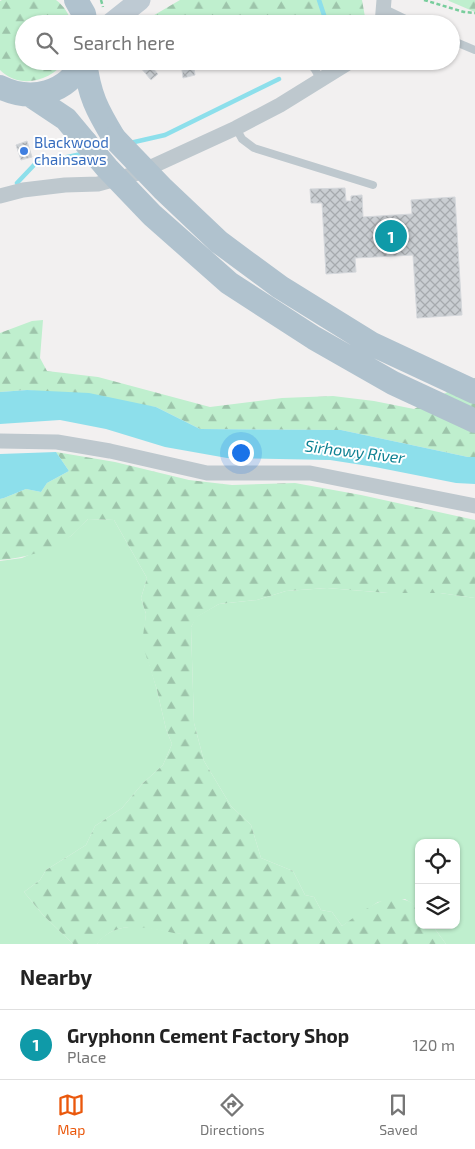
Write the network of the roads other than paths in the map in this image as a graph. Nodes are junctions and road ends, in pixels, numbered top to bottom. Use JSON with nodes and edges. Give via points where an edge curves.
{"nodes":[{"id":1,"x":76,"y":0,"type":"edge"},
{"id":2,"x":140,"y":0,"type":"edge"},
{"id":3,"x":87,"y":15,"type":"edge"},
{"id":4,"x":108,"y":15,"type":"edge"},
{"id":5,"x":460,"y":44,"type":"edge"},
{"id":6,"x":475,"y":50,"type":"edge"},
{"id":7,"x":77,"y":70,"type":"edge"},
{"id":8,"x":85,"y":70,"type":"edge"},
{"id":9,"x":315,"y":70,"type":"edge"},
{"id":10,"x":337,"y":70,"type":"edge"},
{"id":11,"x":321,"y":80,"type":"junction"},
{"id":12,"x":12,"y":93,"type":"edge"},
{"id":13,"x":236,"y":128,"type":"junction"},
{"id":14,"x":373,"y":185,"type":"dead end"},
{"id":15,"x":0,"y":196,"type":"edge"},
{"id":16,"x":475,"y":392,"type":"edge"},
{"id":17,"x":475,"y":421,"type":"edge"},
{"id":18,"x":0,"y":441,"type":"edge"},
{"id":19,"x":475,"y":506,"type":"edge"}],
"edges":[{"from":1,"to":3,"type":"main road"},
{"from":2,"to":4,"type":"main road"},
{"from":5,"to":6,"type":"lane"},
{"from":7,"to":12,"type":"main road","via":[[58,87],[41,94]]},
{"from":8,"to":16,"type":"main road","bridge":true,"via":[[92,100],[114,138],[219,242],[280,287],[372,344]]},
{"from":9,"to":11,"type":"lane"},
{"from":10,"to":11,"type":"street"},
{"from":11,"to":13,"type":"street"},
{"from":12,"to":17,"type":"main road","bridge":true,"via":[[66,119],[152,215],[229,283],[314,338],[393,383]]},
{"from":13,"to":14,"type":"lane","via":[[242,139],[254,148]]},
{"from":13,"to":15,"type":"street","via":[[138,172],[98,184],[23,190]]},
{"from":18,"to":19,"type":"street","via":[[57,442],[207,473],[310,473]]}]}
